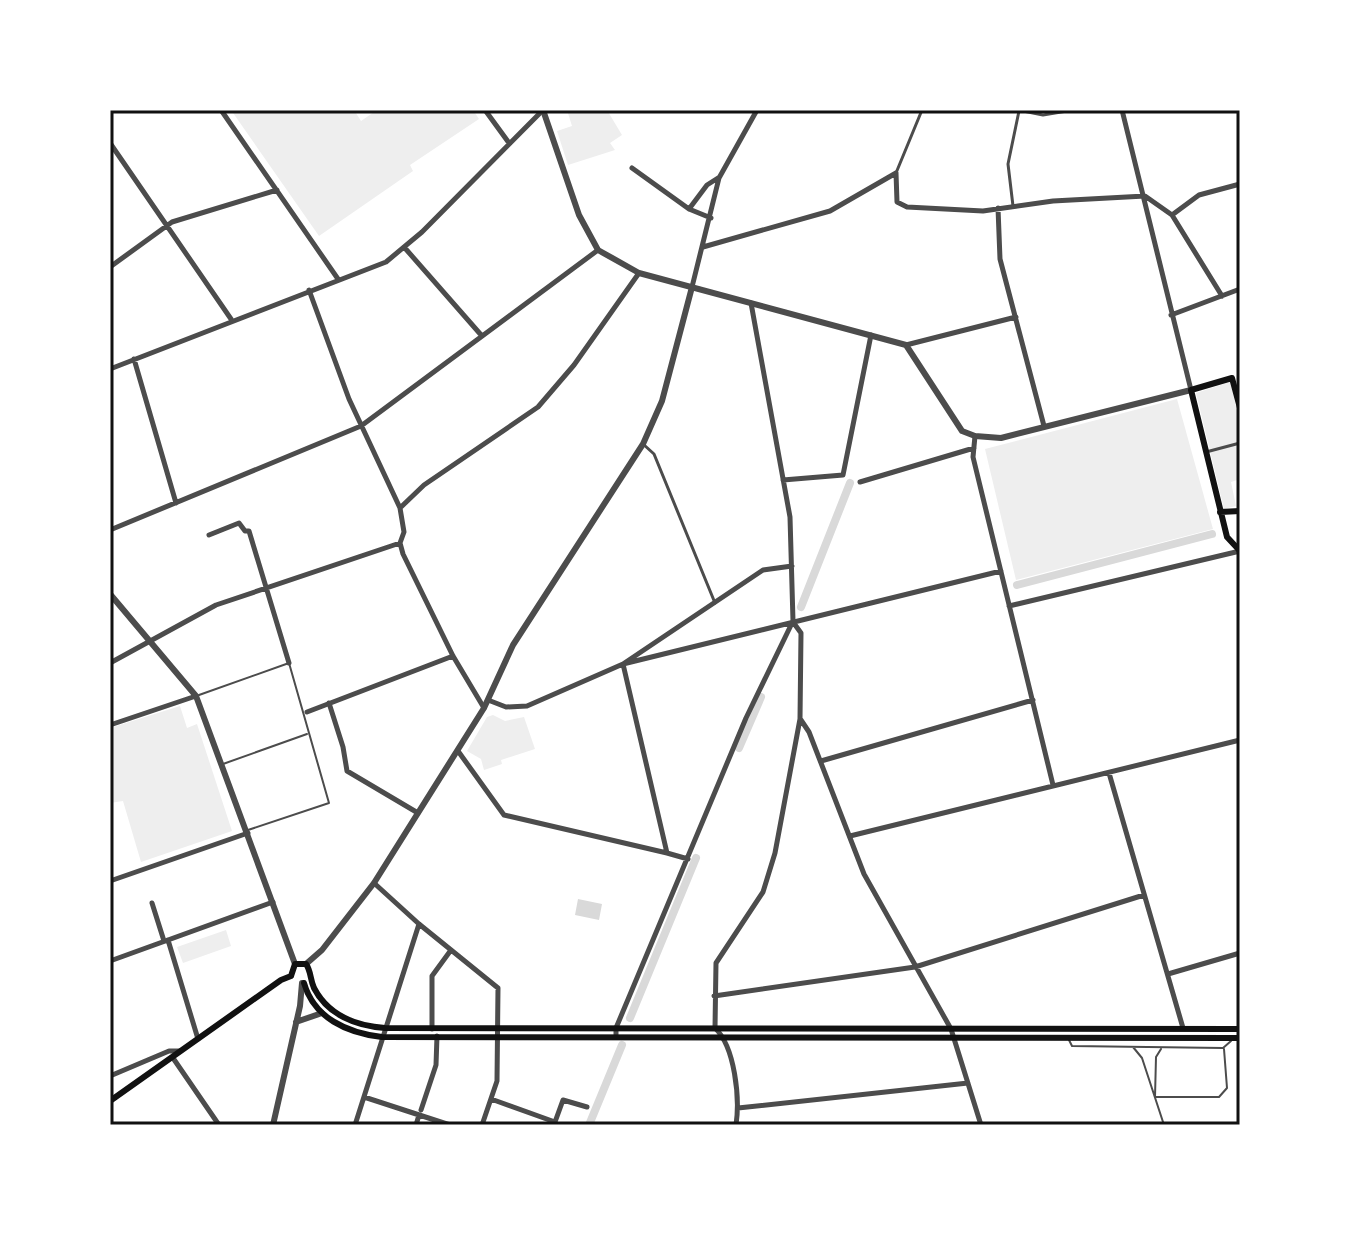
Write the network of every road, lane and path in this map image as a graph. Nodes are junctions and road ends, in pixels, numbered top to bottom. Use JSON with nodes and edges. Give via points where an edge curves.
{"nodes":[{"id":1,"x":221,"y":110,"type":"edge"},
{"id":2,"x":485,"y":110,"type":"edge"},
{"id":3,"x":543,"y":110,"type":"edge"},
{"id":4,"x":763,"y":110,"type":"edge"},
{"id":5,"x":922,"y":110,"type":"edge"},
{"id":6,"x":1018,"y":110,"type":"edge"},
{"id":7,"x":1073,"y":110,"type":"edge"},
{"id":8,"x":1122,"y":110,"type":"edge"},
{"id":9,"x":756,"y":112,"type":"edge"},
{"id":10,"x":110,"y":143,"type":"edge"},
{"id":11,"x":509,"y":143,"type":"junction"},
{"id":12,"x":118,"y":155,"type":"junction"},
{"id":13,"x":110,"y":161,"type":"edge"},
{"id":14,"x":632,"y":168,"type":"dead end"},
{"id":15,"x":896,"y":173,"type":"junction"},
{"id":16,"x":719,"y":178,"type":"junction"},
{"id":17,"x":1240,"y":184,"type":"edge"},
{"id":18,"x":277,"y":190,"type":"junction"},
{"id":19,"x":1141,"y":196,"type":"junction"},
{"id":20,"x":1013,"y":206,"type":"junction"},
{"id":21,"x":998,"y":208,"type":"junction"},
{"id":22,"x":689,"y":209,"type":"junction"},
{"id":23,"x":1174,"y":214,"type":"junction"},
{"id":24,"x":711,"y":218,"type":"junction"},
{"id":25,"x":166,"y":227,"type":"junction"},
{"id":26,"x":404,"y":247,"type":"junction"},
{"id":27,"x":703,"y":247,"type":"junction"},
{"id":28,"x":598,"y":250,"type":"junction"},
{"id":29,"x":110,"y":267,"type":"edge"},
{"id":30,"x":639,"y":273,"type":"junction"},
{"id":31,"x":338,"y":279,"type":"junction"},
{"id":32,"x":692,"y":287,"type":"junction"},
{"id":33,"x":1240,"y":289,"type":"edge"},
{"id":34,"x":309,"y":290,"type":"junction"},
{"id":35,"x":1222,"y":296,"type":"junction"},
{"id":36,"x":751,"y":302,"type":"junction"},
{"id":37,"x":1171,"y":315,"type":"junction"},
{"id":38,"x":1016,"y":317,"type":"junction"},
{"id":39,"x":231,"y":319,"type":"junction"},
{"id":40,"x":871,"y":335,"type":"junction"},
{"id":41,"x":482,"y":336,"type":"junction"},
{"id":42,"x":906,"y":345,"type":"junction"},
{"id":43,"x":134,"y":359,"type":"junction"},
{"id":44,"x":110,"y":369,"type":"edge"},
{"id":45,"x":1191,"y":390,"type":"junction"},
{"id":46,"x":1240,"y":408,"type":"edge"},
{"id":47,"x":361,"y":426,"type":"junction"},
{"id":48,"x":1044,"y":426,"type":"junction"},
{"id":49,"x":975,"y":436,"type":"junction"},
{"id":50,"x":1240,"y":443,"type":"edge"},
{"id":51,"x":643,"y":444,"type":"junction"},
{"id":52,"x":974,"y":448,"type":"junction"},
{"id":53,"x":1206,"y":452,"type":"junction"},
{"id":54,"x":783,"y":480,"type":"junction"},
{"id":55,"x":860,"y":482,"type":"dead end"},
{"id":56,"x":176,"y":503,"type":"junction"},
{"id":57,"x":400,"y":508,"type":"junction"},
{"id":58,"x":1240,"y":511,"type":"edge"},
{"id":59,"x":1220,"y":512,"type":"junction"},
{"id":60,"x":1240,"y":517,"type":"edge"},
{"id":61,"x":1240,"y":525,"type":"edge"},
{"id":62,"x":110,"y":529,"type":"edge"},
{"id":63,"x":209,"y":535,"type":"dead end"},
{"id":64,"x":400,"y":543,"type":"junction"},
{"id":65,"x":1240,"y":551,"type":"edge"},
{"id":66,"x":792,"y":566,"type":"junction"},
{"id":67,"x":1001,"y":571,"type":"junction"},
{"id":68,"x":266,"y":587,"type":"junction"},
{"id":69,"x":110,"y":594,"type":"edge"},
{"id":70,"x":716,"y":604,"type":"junction"},
{"id":71,"x":1009,"y":606,"type":"junction"},
{"id":72,"x":793,"y":621,"type":"junction"},
{"id":73,"x":149,"y":639,"type":"junction"},
{"id":74,"x":453,"y":656,"type":"junction"},
{"id":75,"x":110,"y":663,"type":"edge"},
{"id":76,"x":289,"y":663,"type":"junction"},
{"id":77,"x":623,"y":664,"type":"junction"},
{"id":78,"x":196,"y":696,"type":"junction"},
{"id":79,"x":1033,"y":700,"type":"junction"},
{"id":80,"x":329,"y":703,"type":"junction"},
{"id":81,"x":486,"y":704,"type":"junction"},
{"id":82,"x":307,"y":712,"type":"dead end"},
{"id":83,"x":800,"y":719,"type":"junction"},
{"id":84,"x":110,"y":725,"type":"edge"},
{"id":85,"x":308,"y":733,"type":"junction"},
{"id":86,"x":1240,"y":740,"type":"edge"},
{"id":87,"x":458,"y":751,"type":"junction"},
{"id":88,"x":821,"y":761,"type":"junction"},
{"id":89,"x":222,"y":765,"type":"junction"},
{"id":90,"x":1109,"y":773,"type":"junction"},
{"id":91,"x":1053,"y":785,"type":"junction"},
{"id":92,"x":418,"y":813,"type":"junction"},
{"id":93,"x":247,"y":832,"type":"junction"},
{"id":94,"x":850,"y":836,"type":"junction"},
{"id":95,"x":667,"y":853,"type":"junction"},
{"id":96,"x":688,"y":859,"type":"junction"},
{"id":97,"x":110,"y":881,"type":"edge"},
{"id":98,"x":374,"y":883,"type":"junction"},
{"id":99,"x":1144,"y":895,"type":"junction"},
{"id":100,"x":274,"y":902,"type":"junction"},
{"id":101,"x":152,"y":903,"type":"dead end"},
{"id":102,"x":419,"y":924,"type":"junction"},
{"id":103,"x":166,"y":941,"type":"junction"},
{"id":104,"x":451,"y":950,"type":"junction"},
{"id":105,"x":1240,"y":953,"type":"edge"},
{"id":106,"x":110,"y":961,"type":"edge"},
{"id":107,"x":295,"y":964,"type":"junction"},
{"id":108,"x":306,"y":964,"type":"junction"},
{"id":109,"x":915,"y":967,"type":"junction"},
{"id":110,"x":1168,"y":974,"type":"junction"},
{"id":111,"x":291,"y":976,"type":"junction"},
{"id":112,"x":310,"y":977,"type":"junction"},
{"id":113,"x":303,"y":983,"type":"junction"},
{"id":114,"x":714,"y":996,"type":"junction"},
{"id":115,"x":322,"y":1013,"type":"junction"},
{"id":116,"x":296,"y":1022,"type":"junction"},
{"id":117,"x":385,"y":1028,"type":"junction"},
{"id":118,"x":500,"y":1028,"type":"junction"},
{"id":119,"x":619,"y":1028,"type":"junction"},
{"id":120,"x":715,"y":1028,"type":"junction"},
{"id":121,"x":1183,"y":1028,"type":"junction"},
{"id":122,"x":432,"y":1029,"type":"junction"},
{"id":123,"x":951,"y":1029,"type":"junction"},
{"id":124,"x":1240,"y":1029,"type":"edge"},
{"id":125,"x":437,"y":1036,"type":"junction"},
{"id":126,"x":500,"y":1036,"type":"junction"},
{"id":127,"x":382,"y":1037,"type":"junction"},
{"id":128,"x":618,"y":1037,"type":"junction"},
{"id":129,"x":724,"y":1037,"type":"junction"},
{"id":130,"x":1067,"y":1037,"type":"junction"},
{"id":131,"x":954,"y":1038,"type":"junction"},
{"id":132,"x":1236,"y":1038,"type":"edge"},
{"id":133,"x":198,"y":1039,"type":"junction"},
{"id":134,"x":1132,"y":1046,"type":"junction"},
{"id":135,"x":1162,"y":1047,"type":"junction"},
{"id":136,"x":1223,"y":1048,"type":"junction"},
{"id":137,"x":183,"y":1050,"type":"junction"},
{"id":138,"x":173,"y":1058,"type":"junction"},
{"id":139,"x":110,"y":1075,"type":"edge"},
{"id":140,"x":968,"y":1083,"type":"junction"},
{"id":141,"x":364,"y":1097,"type":"junction"},
{"id":142,"x":1155,"y":1097,"type":"junction"},
{"id":143,"x":491,"y":1099,"type":"junction"},
{"id":144,"x":110,"y":1101,"type":"edge"},
{"id":145,"x":587,"y":1107,"type":"dead end"},
{"id":146,"x":738,"y":1108,"type":"junction"},
{"id":147,"x":420,"y":1112,"type":"junction"},
{"id":148,"x":554,"y":1123,"type":"edge"},
{"id":149,"x":219,"y":1125,"type":"edge"},
{"id":150,"x":273,"y":1125,"type":"edge"},
{"id":151,"x":355,"y":1125,"type":"edge"},
{"id":152,"x":416,"y":1125,"type":"edge"},
{"id":153,"x":450,"y":1125,"type":"edge"},
{"id":154,"x":482,"y":1125,"type":"edge"},
{"id":155,"x":736,"y":1125,"type":"edge"},
{"id":156,"x":981,"y":1125,"type":"edge"},
{"id":157,"x":1164,"y":1125,"type":"edge"}],
"edges":[{"from":1,"to":18,"type":"street"},
{"from":2,"to":11,"type":"street"},
{"from":3,"to":11,"type":"street"},
{"from":3,"to":28,"type":"street","via":[[579,215]]},
{"from":4,"to":9,"type":"street"},
{"from":5,"to":15,"type":"street"},
{"from":6,"to":7,"type":"street","via":[[1043,115]]},
{"from":6,"to":20,"type":"street","via":[[1008,164]]},
{"from":8,"to":19,"type":"street"},
{"from":9,"to":16,"type":"street"},
{"from":10,"to":12,"type":"street"},
{"from":11,"to":26,"type":"street"},
{"from":12,"to":13,"type":"street"},
{"from":12,"to":25,"type":"street"},
{"from":14,"to":22,"type":"street"},
{"from":15,"to":21,"type":"street","via":[[900,206]]},
{"from":15,"to":27,"type":"street","via":[[830,211]]},
{"from":16,"to":22,"type":"street"},
{"from":16,"to":24,"type":"street"},
{"from":17,"to":23,"type":"street","via":[[1199,195]]},
{"from":18,"to":25,"type":"street"},
{"from":18,"to":31,"type":"street"},
{"from":19,"to":20,"type":"street"},
{"from":19,"to":23,"type":"street"},
{"from":19,"to":37,"type":"street"},
{"from":20,"to":21,"type":"street"},
{"from":21,"to":38,"type":"street","via":[[997,247]]},
{"from":22,"to":24,"type":"street"},
{"from":23,"to":35,"type":"street"},
{"from":24,"to":27,"type":"street"},
{"from":25,"to":29,"type":"street"},
{"from":25,"to":39,"type":"street"},
{"from":26,"to":31,"type":"street","via":[[386,262]]},
{"from":26,"to":41,"type":"street"},
{"from":27,"to":32,"type":"street"},
{"from":28,"to":30,"type":"street"},
{"from":28,"to":41,"type":"street"},
{"from":30,"to":32,"type":"street"},
{"from":30,"to":57,"type":"street","via":[[538,407],[424,485]]},
{"from":31,"to":34,"type":"street"},
{"from":32,"to":36,"type":"street"},
{"from":32,"to":51,"type":"street","via":[[662,401]]},
{"from":33,"to":35,"type":"street"},
{"from":34,"to":39,"type":"street"},
{"from":34,"to":47,"type":"street"},
{"from":35,"to":37,"type":"street"},
{"from":36,"to":40,"type":"street"},
{"from":36,"to":54,"type":"street"},
{"from":37,"to":45,"type":"street"},
{"from":38,"to":42,"type":"street"},
{"from":38,"to":48,"type":"street"},
{"from":39,"to":43,"type":"street"},
{"from":40,"to":42,"type":"street"},
{"from":40,"to":54,"type":"street","via":[[843,475]]},
{"from":41,"to":47,"type":"street"},
{"from":42,"to":49,"type":"street","via":[[962,431]]},
{"from":43,"to":44,"type":"street"},
{"from":43,"to":56,"type":"street"},
{"from":45,"to":46,"type":"main road","via":[[1232,378]]},
{"from":45,"to":48,"type":"street"},
{"from":45,"to":53,"type":"main road"},
{"from":47,"to":56,"type":"street"},
{"from":47,"to":57,"type":"street"},
{"from":48,"to":49,"type":"street","via":[[1001,438]]},
{"from":49,"to":52,"type":"street"},
{"from":50,"to":53,"type":"street"},
{"from":51,"to":70,"type":"street","via":[[654,454]]},
{"from":51,"to":81,"type":"street","via":[[513,645]]},
{"from":52,"to":55,"type":"street"},
{"from":52,"to":67,"type":"street"},
{"from":53,"to":59,"type":"main road"},
{"from":54,"to":66,"type":"street"},
{"from":56,"to":62,"type":"street"},
{"from":57,"to":64,"type":"street"},
{"from":58,"to":59,"type":"main road"},
{"from":59,"to":65,"type":"main road","via":[[1227,537]]},
{"from":60,"to":61,"type":"main road"},
{"from":63,"to":68,"type":"street","via":[[239,523],[249,531]]},
{"from":64,"to":68,"type":"street"},
{"from":64,"to":74,"type":"street"},
{"from":65,"to":71,"type":"street"},
{"from":66,"to":70,"type":"street","via":[[763,570]]},
{"from":66,"to":72,"type":"street"},
{"from":67,"to":71,"type":"street"},
{"from":67,"to":72,"type":"street"},
{"from":68,"to":73,"type":"street"},
{"from":68,"to":76,"type":"street"},
{"from":69,"to":73,"type":"street"},
{"from":70,"to":77,"type":"street"},
{"from":71,"to":79,"type":"street"},
{"from":72,"to":77,"type":"street"},
{"from":72,"to":83,"type":"street","via":[[801,633]]},
{"from":72,"to":96,"type":"street"},
{"from":73,"to":75,"type":"street"},
{"from":73,"to":78,"type":"street"},
{"from":74,"to":80,"type":"street"},
{"from":74,"to":81,"type":"street"},
{"from":76,"to":78,"type":"lane"},
{"from":76,"to":85,"type":"lane"},
{"from":77,"to":81,"type":"street","via":[[527,706]]},
{"from":77,"to":95,"type":"street"},
{"from":78,"to":84,"type":"street"},
{"from":78,"to":89,"type":"street"},
{"from":79,"to":88,"type":"street"},
{"from":79,"to":91,"type":"street"},
{"from":80,"to":82,"type":"street"},
{"from":80,"to":92,"type":"street","via":[[347,771]]},
{"from":81,"to":87,"type":"street"},
{"from":83,"to":88,"type":"street"},
{"from":83,"to":114,"type":"street","via":[[763,892],[716,963]]},
{"from":85,"to":89,"type":"lane"},
{"from":85,"to":93,"type":"lane","via":[[329,803]]},
{"from":86,"to":90,"type":"street"},
{"from":87,"to":92,"type":"street"},
{"from":87,"to":95,"type":"street","via":[[504,815]]},
{"from":88,"to":94,"type":"street"},
{"from":89,"to":93,"type":"street"},
{"from":90,"to":91,"type":"street"},
{"from":90,"to":99,"type":"street"},
{"from":91,"to":94,"type":"street"},
{"from":92,"to":98,"type":"street"},
{"from":93,"to":97,"type":"street"},
{"from":93,"to":100,"type":"street"},
{"from":94,"to":109,"type":"street","via":[[864,874]]},
{"from":95,"to":96,"type":"street"},
{"from":96,"to":119,"type":"street"},
{"from":98,"to":102,"type":"street"},
{"from":98,"to":108,"type":"street"},
{"from":99,"to":109,"type":"street"},
{"from":99,"to":110,"type":"street"},
{"from":100,"to":103,"type":"street"},
{"from":100,"to":107,"type":"street"},
{"from":101,"to":103,"type":"street"},
{"from":102,"to":104,"type":"street"},
{"from":102,"to":117,"type":"street"},
{"from":103,"to":106,"type":"street"},
{"from":103,"to":133,"type":"street"},
{"from":104,"to":118,"type":"street","via":[[498,988]]},
{"from":104,"to":122,"type":"street","via":[[432,976]]},
{"from":105,"to":110,"type":"street"},
{"from":107,"to":108,"type":"main road"},
{"from":107,"to":111,"type":"main road"},
{"from":108,"to":112,"type":"main road"},
{"from":109,"to":114,"type":"street"},
{"from":109,"to":123,"type":"street"},
{"from":110,"to":121,"type":"street"},
{"from":111,"to":113,"type":"main road"},
{"from":111,"to":133,"type":"main road"},
{"from":112,"to":113,"type":"main road"},
{"from":112,"to":117,"type":"main road","via":[[339,1016],[357,1025]]},
{"from":113,"to":115,"type":"main road"},
{"from":113,"to":116,"type":"street"},
{"from":114,"to":120,"type":"street"},
{"from":115,"to":116,"type":"street"},
{"from":115,"to":127,"type":"main road","via":[[353,1032]]},
{"from":116,"to":150,"type":"street"},
{"from":117,"to":122,"type":"main road"},
{"from":117,"to":127,"type":"street"},
{"from":118,"to":119,"type":"main road"},
{"from":118,"to":122,"type":"main road"},
{"from":118,"to":126,"type":"street"},
{"from":119,"to":120,"type":"main road"},
{"from":119,"to":128,"type":"street"},
{"from":120,"to":123,"type":"main road"},
{"from":120,"to":129,"type":"street"},
{"from":121,"to":123,"type":"main road"},
{"from":121,"to":124,"type":"main road"},
{"from":123,"to":131,"type":"street"},
{"from":125,"to":126,"type":"main road"},
{"from":125,"to":127,"type":"main road"},
{"from":125,"to":147,"type":"street","via":[[436,1065]]},
{"from":126,"to":128,"type":"main road"},
{"from":126,"to":143,"type":"street"},
{"from":127,"to":141,"type":"street"},
{"from":128,"to":129,"type":"main road"},
{"from":129,"to":131,"type":"main road"},
{"from":129,"to":146,"type":"street"},
{"from":130,"to":131,"type":"main road"},
{"from":130,"to":132,"type":"main road"},
{"from":130,"to":134,"type":"lane","via":[[1072,1046]]},
{"from":131,"to":140,"type":"street"},
{"from":132,"to":136,"type":"lane"},
{"from":133,"to":137,"type":"main road"},
{"from":134,"to":135,"type":"lane"},
{"from":134,"to":142,"type":"lane","via":[[1139,1050]]},
{"from":135,"to":136,"type":"lane"},
{"from":135,"to":142,"type":"lane","via":[[1156,1057]]},
{"from":136,"to":142,"type":"lane","via":[[1224,1094]]},
{"from":137,"to":138,"type":"main road"},
{"from":137,"to":139,"type":"street"},
{"from":138,"to":144,"type":"main road"},
{"from":138,"to":149,"type":"street"},
{"from":140,"to":146,"type":"street"},
{"from":140,"to":156,"type":"street"},
{"from":141,"to":147,"type":"street"},
{"from":141,"to":151,"type":"street"},
{"from":142,"to":157,"type":"lane"},
{"from":143,"to":148,"type":"street"},
{"from":143,"to":154,"type":"street"},
{"from":145,"to":148,"type":"street","via":[[563,1100]]},
{"from":146,"to":155,"type":"street"},
{"from":147,"to":152,"type":"street"},
{"from":147,"to":153,"type":"street"}]}
